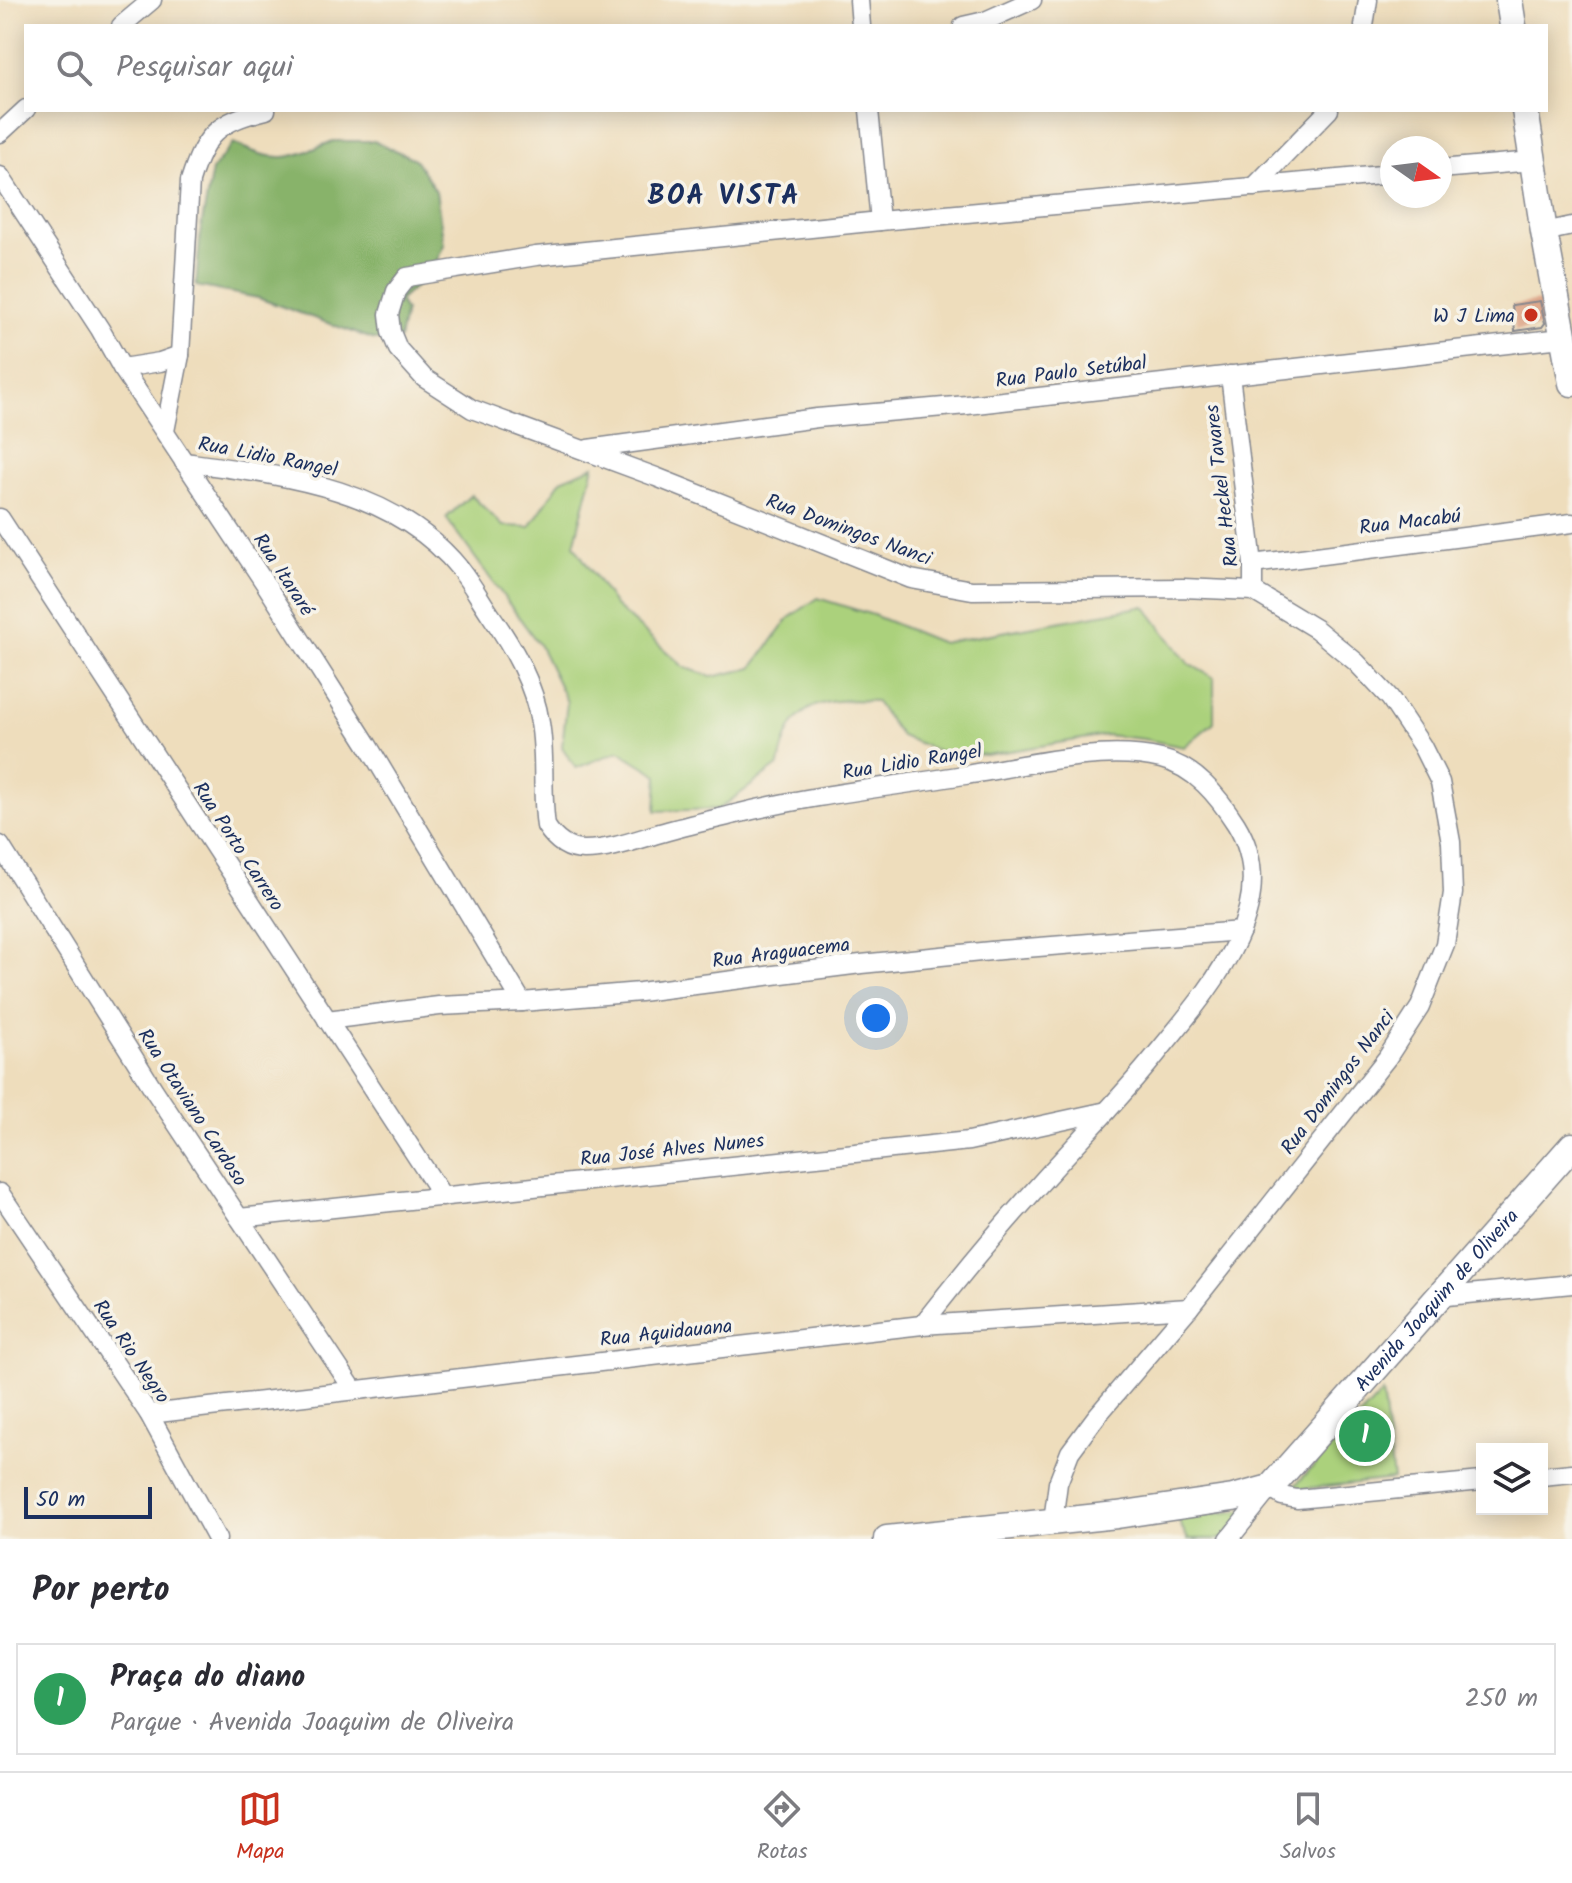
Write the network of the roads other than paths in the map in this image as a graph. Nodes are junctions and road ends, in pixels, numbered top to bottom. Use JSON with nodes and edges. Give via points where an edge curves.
{"nodes":[{"id":1,"x":152,"y":0,"type":"edge"},
{"id":2,"x":859,"y":0,"type":"edge"},
{"id":3,"x":1032,"y":0,"type":"edge"},
{"id":4,"x":1368,"y":0,"type":"edge"},
{"id":5,"x":1509,"y":0,"type":"edge"},
{"id":6,"x":123,"y":24,"type":"edge"},
{"id":7,"x":861,"y":24,"type":"edge"},
{"id":8,"x":972,"y":24,"type":"edge"},
{"id":9,"x":1364,"y":24,"type":"edge"},
{"id":10,"x":1513,"y":24,"type":"edge"},
{"id":11,"x":24,"y":111,"type":"edge"},
{"id":12,"x":260,"y":112,"type":"edge"},
{"id":13,"x":869,"y":112,"type":"edge"},
{"id":14,"x":1327,"y":112,"type":"edge"},
{"id":15,"x":1525,"y":112,"type":"edge"},
{"id":16,"x":0,"y":133,"type":"edge"},
{"id":17,"x":1533,"y":161,"type":"junction"},
{"id":18,"x":1452,"y":168,"type":"edge"},
{"id":19,"x":1380,"y":175,"type":"edge"},
{"id":20,"x":0,"y":176,"type":"edge"},
{"id":21,"x":1254,"y":187,"type":"junction"},
{"id":22,"x":880,"y":221,"type":"junction"},
{"id":23,"x":1572,"y":226,"type":"edge"},
{"id":24,"x":1544,"y":232,"type":"junction"},
{"id":25,"x":1562,"y":338,"type":"junction"},
{"id":26,"x":180,"y":355,"type":"junction"},
{"id":27,"x":122,"y":368,"type":"junction"},
{"id":28,"x":1230,"y":375,"type":"junction"},
{"id":29,"x":1572,"y":383,"type":"edge"},
{"id":30,"x":165,"y":431,"type":"junction"},
{"id":31,"x":584,"y":450,"type":"junction"},
{"id":32,"x":184,"y":462,"type":"junction"},
{"id":33,"x":0,"y":518,"type":"edge"},
{"id":34,"x":1572,"y":523,"type":"edge"},
{"id":35,"x":1253,"y":564,"type":"junction"},
{"id":36,"x":1253,"y":591,"type":"junction"},
{"id":37,"x":0,"y":845,"type":"edge"},
{"id":38,"x":1241,"y":931,"type":"junction"},
{"id":39,"x":522,"y":1002,"type":"junction"},
{"id":40,"x":327,"y":1020,"type":"junction"},
{"id":41,"x":1107,"y":1111,"type":"junction"},
{"id":42,"x":1572,"y":1146,"type":"edge"},
{"id":43,"x":0,"y":1193,"type":"edge"},
{"id":44,"x":443,"y":1197,"type":"junction"},
{"id":45,"x":239,"y":1218,"type":"junction"},
{"id":46,"x":1572,"y":1284,"type":"edge"},
{"id":47,"x":1437,"y":1297,"type":"junction"},
{"id":48,"x":1189,"y":1308,"type":"junction"},
{"id":49,"x":922,"y":1325,"type":"junction"},
{"id":50,"x":353,"y":1389,"type":"junction"},
{"id":51,"x":149,"y":1414,"type":"junction"},
{"id":52,"x":1572,"y":1473,"type":"edge"},
{"id":53,"x":1548,"y":1475,"type":"edge"},
{"id":54,"x":1476,"y":1482,"type":"edge"},
{"id":55,"x":1270,"y":1488,"type":"junction"},
{"id":56,"x":1053,"y":1521,"type":"junction"},
{"id":57,"x":217,"y":1539,"type":"edge"},
{"id":58,"x":887,"y":1539,"type":"edge"},
{"id":59,"x":1229,"y":1539,"type":"edge"}],
"edges":[{"from":1,"to":6,"type":"street"},
{"from":2,"to":7,"type":"street"},
{"from":3,"to":8,"type":"street"},
{"from":4,"to":9,"type":"street"},
{"from":5,"to":10,"type":"main road"},
{"from":11,"to":16,"type":"street"},
{"from":12,"to":26,"type":"street","via":[[229,122],[208,138],[197,158],[190,181]]},
{"from":13,"to":22,"type":"street"},
{"from":14,"to":21,"type":"street"},
{"from":15,"to":17,"type":"main road"},
{"from":17,"to":18,"type":"street"},
{"from":17,"to":24,"type":"main road"},
{"from":19,"to":21,"type":"street","name":"Rua Domingos Nanci"},
{"from":20,"to":27,"type":"street","name":"Rua Itararé"},
{"from":21,"to":22,"type":"street","name":"Rua Domingos Nanci"},
{"from":22,"to":31,"type":"street","name":"Rua Domingos Nanci","via":[[536,256],[407,277],[389,314],[391,332],[398,349],[424,378],[472,409]]},
{"from":23,"to":24,"type":"street"},
{"from":24,"to":25,"type":"main road"},
{"from":25,"to":28,"type":"street","name":"Rua Paulo Setúbal"},
{"from":25,"to":29,"type":"main road"},
{"from":26,"to":27,"type":"street"},
{"from":26,"to":30,"type":"street"},
{"from":27,"to":30,"type":"street","name":"Rua Itararé"},
{"from":28,"to":31,"type":"street","name":"Rua Paulo Setúbal","via":[[817,418]]},
{"from":28,"to":35,"type":"street","name":"Rua Heckel Tavares"},
{"from":30,"to":32,"type":"street","name":"Rua Itararé"},
{"from":31,"to":36,"type":"street","name":"Rua Domingos Nanci","via":[[911,579],[972,590]]},
{"from":32,"to":38,"type":"street","name":"Rua Lidio Rangel","via":[[294,479],[351,496],[398,516],[459,568],[511,644],[532,690],[541,725],[546,826],[564,845],[581,851],[618,846],[773,804],[1025,764],[1082,757],[1161,759],[1206,785],[1243,836],[1252,886]]},
{"from":32,"to":39,"type":"street","name":"Rua Itararé","via":[[367,744]]},
{"from":33,"to":40,"type":"street","name":"Rua Porto Carrero"},
{"from":34,"to":35,"type":"street","name":"Rua Macabú"},
{"from":35,"to":36,"type":"street","name":"Rua Heckel Tavares"},
{"from":36,"to":48,"type":"street","name":"Rua Domingos Nanci","via":[[1316,629],[1356,662],[1390,698],[1422,746],[1440,782],[1453,893],[1445,944],[1420,1007],[1387,1058]]},
{"from":37,"to":45,"type":"street","name":"Rua Otaviano Cardoso"},
{"from":38,"to":39,"type":"street","name":"Rua Araguacema","via":[[892,961]]},
{"from":38,"to":41,"type":"street","name":"Rua Lidio Rangel","via":[[1213,984]]},
{"from":39,"to":40,"type":"street","name":"Rua Araguacema"},
{"from":40,"to":44,"type":"street","name":"Rua Porto Carrero"},
{"from":41,"to":44,"type":"street","name":"Rua José Alves Nunes","via":[[969,1141]]},
{"from":41,"to":49,"type":"street","name":"Rua Lidio Rangel"},
{"from":42,"to":47,"type":"main road","name":"Avenida Joaquim de Oliveira"},
{"from":43,"to":51,"type":"street","name":"Rua Rio Negro"},
{"from":44,"to":45,"type":"street","name":"Rua José Alves Nunes"},
{"from":45,"to":50,"type":"street","name":"Rua Otaviano Cardoso"},
{"from":46,"to":47,"type":"street"},
{"from":47,"to":55,"type":"main road","name":"Avenida Joaquim de Oliveira"},
{"from":48,"to":49,"type":"street","name":"Rua Aquidauana"},
{"from":48,"to":56,"type":"street","name":"Rua Domingos Nanci","via":[[1070,1452],[1058,1483]]},
{"from":49,"to":50,"type":"street","name":"Rua Aquidauana"},
{"from":50,"to":51,"type":"street","name":"Rua Aquidauana"},
{"from":51,"to":57,"type":"street","name":"Rua Rio Negro"},
{"from":52,"to":53,"type":"street"},
{"from":54,"to":55,"type":"street","via":[[1297,1499]]},
{"from":55,"to":56,"type":"main road","via":[[1218,1500]]},
{"from":55,"to":59,"type":"street"},
{"from":56,"to":58,"type":"main road"}]}
